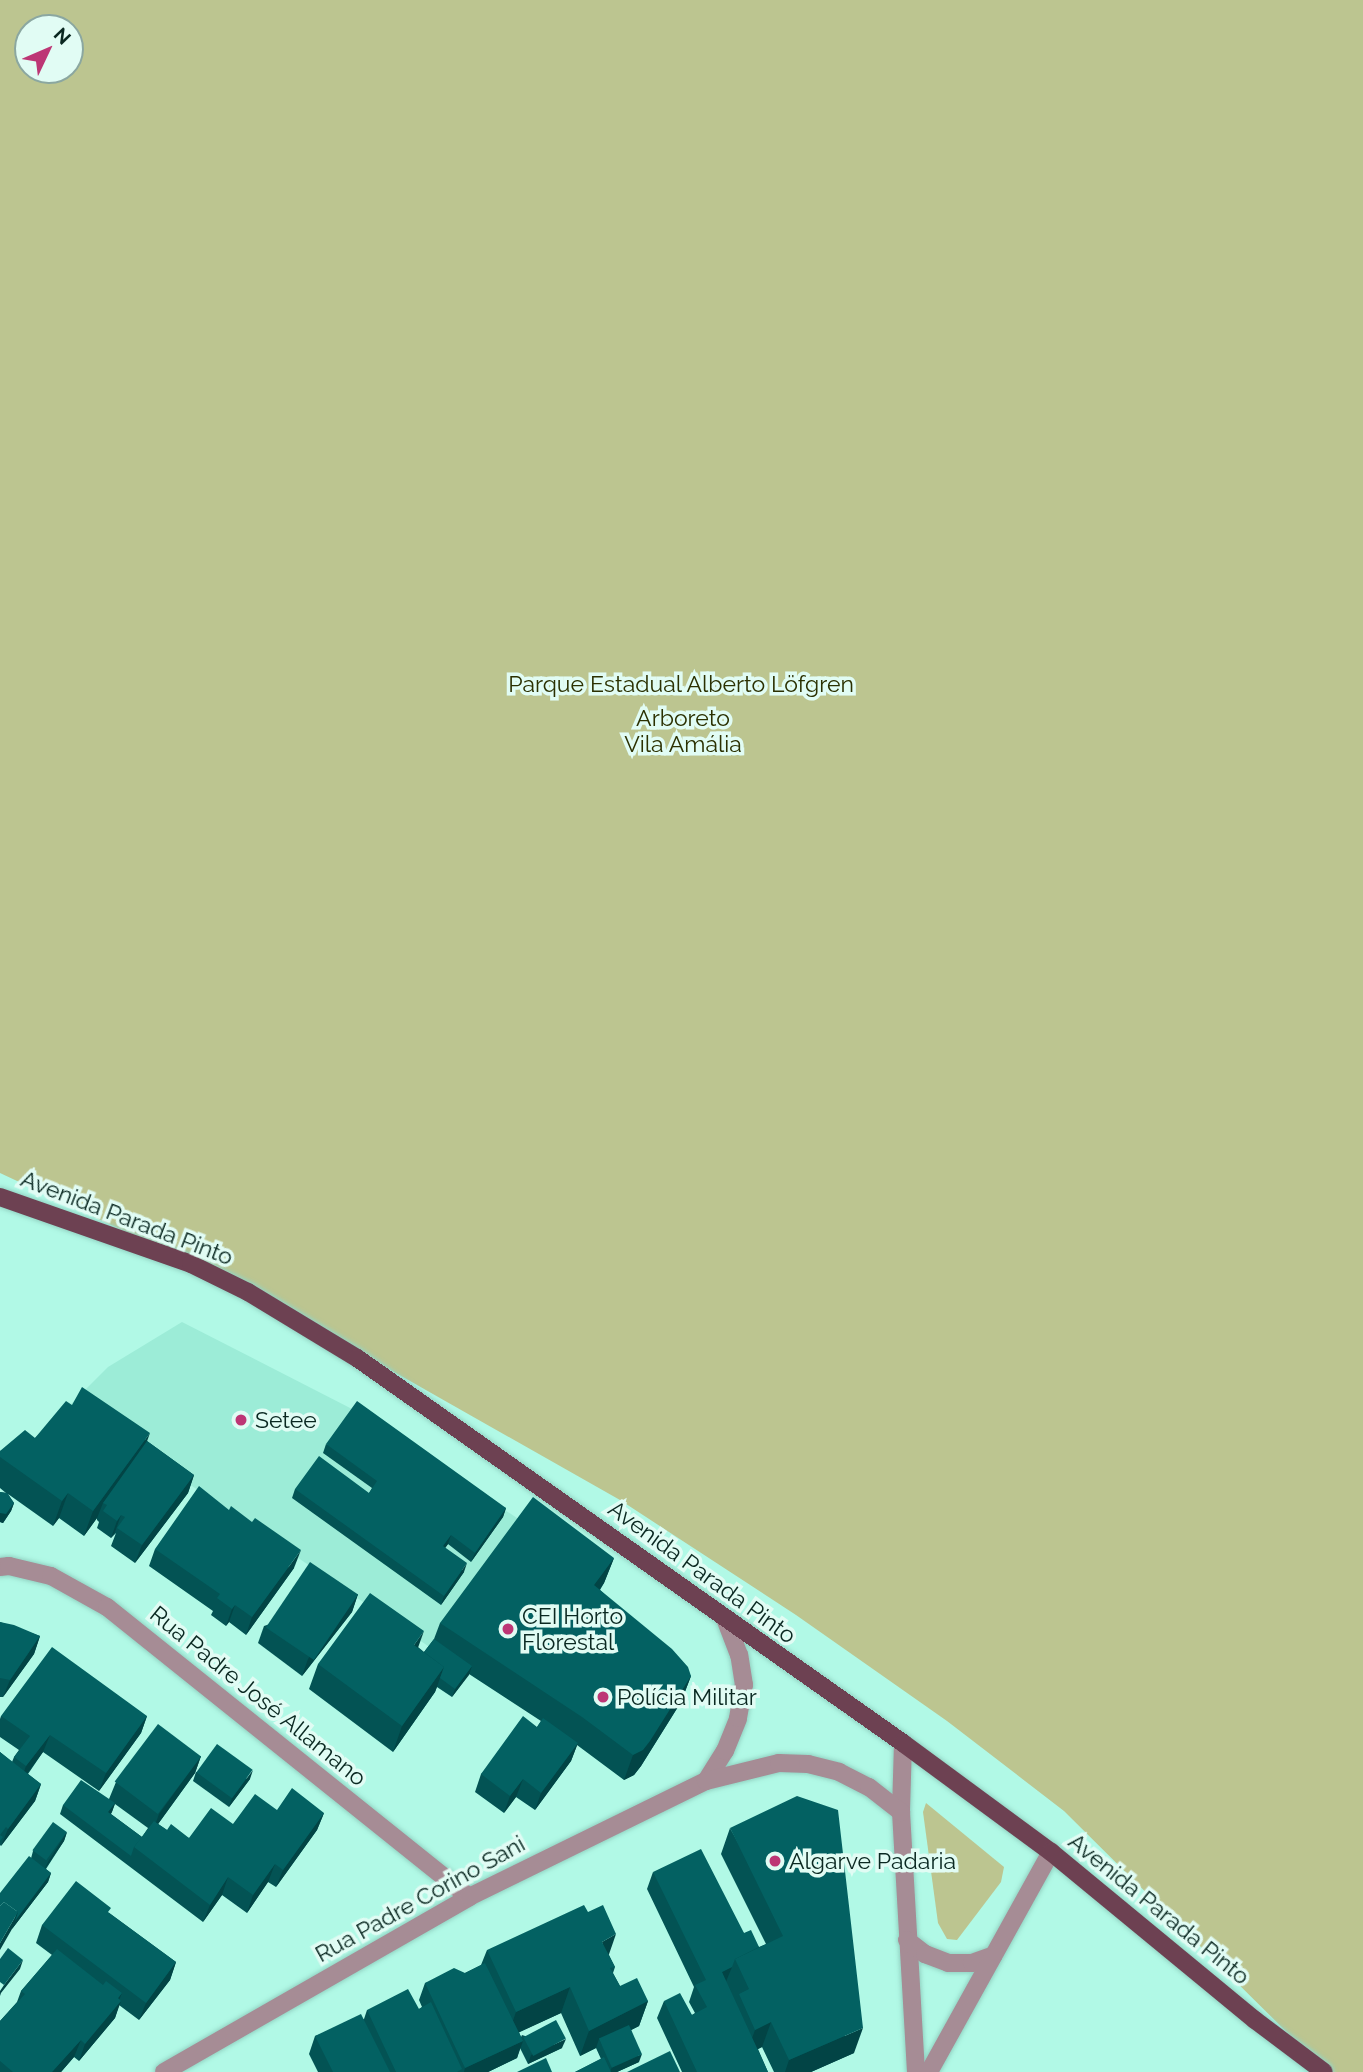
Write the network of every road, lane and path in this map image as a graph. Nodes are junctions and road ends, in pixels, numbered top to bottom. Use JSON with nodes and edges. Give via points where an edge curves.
{"nodes":[{"id":1,"x":0,"y":1197,"type":"edge"},
{"id":2,"x":0,"y":1567,"type":"edge"},
{"id":3,"x":725,"y":1618,"type":"junction"},
{"id":4,"x":903,"y":1743,"type":"junction"},
{"id":5,"x":706,"y":1781,"type":"junction"},
{"id":6,"x":901,"y":1812,"type":"junction"},
{"id":7,"x":1051,"y":1852,"type":"junction"},
{"id":8,"x":469,"y":1897,"type":"junction"},
{"id":9,"x":906,"y":1940,"type":"junction"},
{"id":10,"x":994,"y":1955,"type":"junction"},
{"id":11,"x":164,"y":2072,"type":"edge"},
{"id":12,"x":916,"y":2072,"type":"edge"},
{"id":13,"x":929,"y":2072,"type":"edge"},
{"id":14,"x":1324,"y":2072,"type":"edge"}],
"edges":[{"from":1,"to":3,"type":"main road","name":"Avenida Parada Pinto","via":[[191,1264],[304,1323]]},
{"from":2,"to":8,"type":"street","name":"Rua Padre José Allamano","via":[[51,1576],[107,1607]]},
{"from":3,"to":4,"type":"main road","name":"Avenida Parada Pinto"},
{"from":3,"to":5,"type":"street","via":[[744,1685],[738,1718]]},
{"from":4,"to":6,"type":"street"},
{"from":4,"to":7,"type":"main road","name":"Avenida Parada Pinto"},
{"from":5,"to":6,"type":"street","name":"Rua Padre Corino Sani","via":[[779,1763],[807,1765],[839,1772],[869,1787]]},
{"from":5,"to":8,"type":"street","name":"Rua Padre Corino Sani"},
{"from":6,"to":9,"type":"street"},
{"from":7,"to":10,"type":"street"},
{"from":7,"to":14,"type":"main road","name":"Avenida Parada Pinto"},
{"from":8,"to":11,"type":"street","name":"Rua Padre Corino Sani"},
{"from":9,"to":10,"type":"street","via":[[948,1963],[972,1963]]},
{"from":9,"to":12,"type":"street"},
{"from":10,"to":13,"type":"street"}]}
